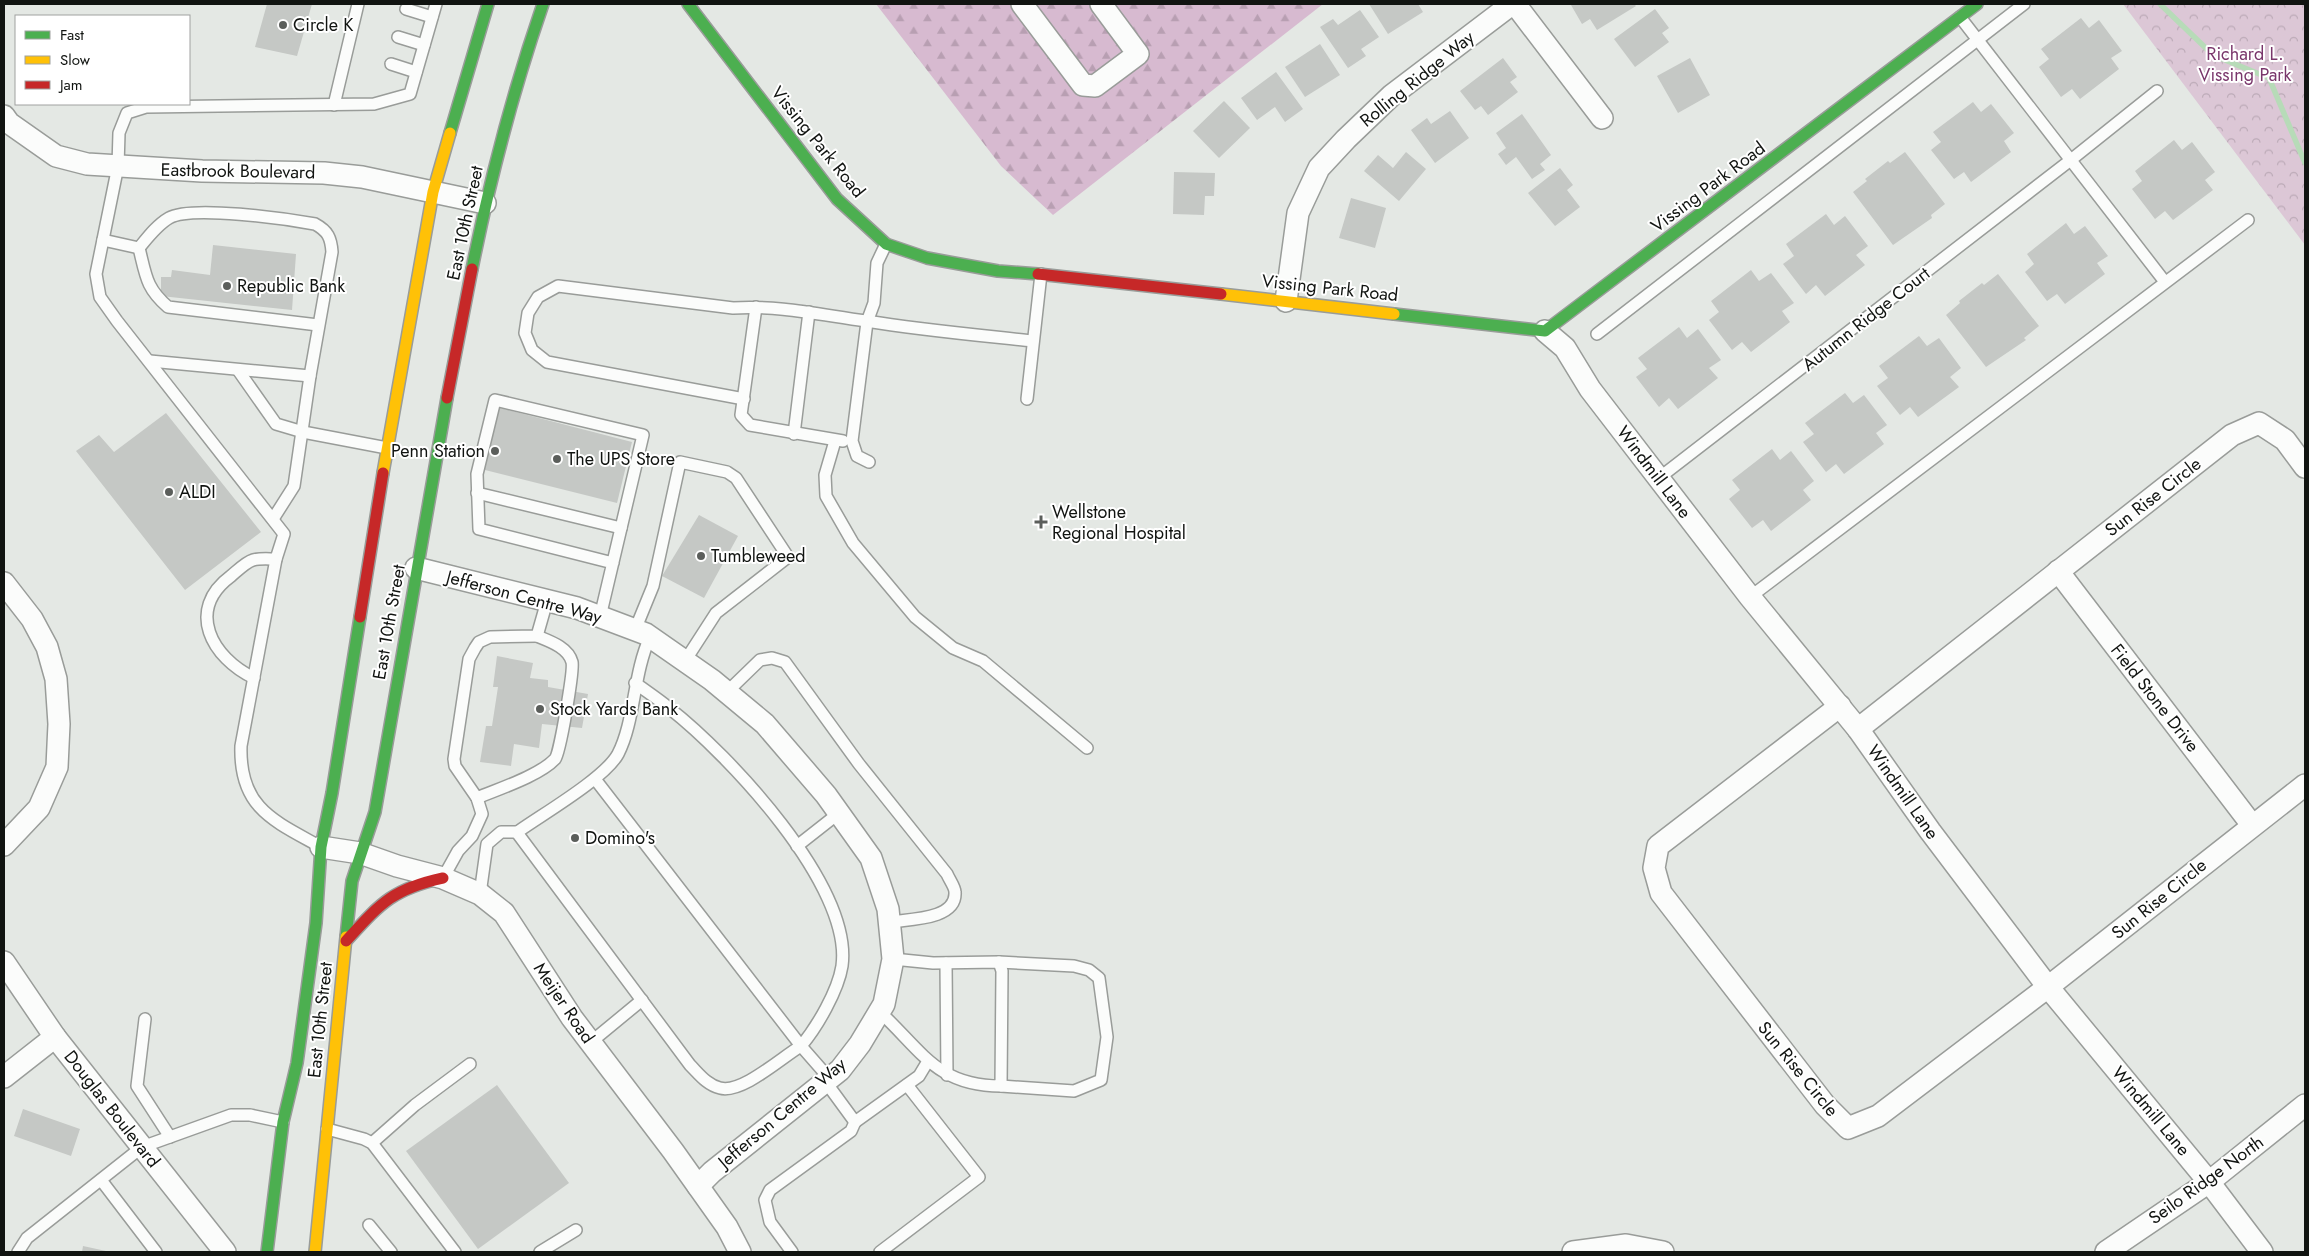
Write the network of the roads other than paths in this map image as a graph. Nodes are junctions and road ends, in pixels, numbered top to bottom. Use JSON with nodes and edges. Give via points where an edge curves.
{"nodes":[{"id":1,"x":358,"y":4,"type":"edge"},
{"id":2,"x":436,"y":4,"type":"edge"},
{"id":3,"x":488,"y":4,"type":"edge"},
{"id":4,"x":542,"y":4,"type":"edge"},
{"id":5,"x":688,"y":4,"type":"edge"},
{"id":6,"x":1022,"y":4,"type":"edge"},
{"id":7,"x":1101,"y":4,"type":"edge"},
{"id":8,"x":1513,"y":4,"type":"edge"},
{"id":9,"x":1977,"y":4,"type":"edge"},
{"id":10,"x":2024,"y":4,"type":"edge"},
{"id":11,"x":406,"y":9,"type":"dead end"},
{"id":12,"x":432,"y":17,"type":"junction"},
{"id":13,"x":1960,"y":17,"type":"junction"},
{"id":14,"x":398,"y":37,"type":"dead end"},
{"id":15,"x":1979,"y":39,"type":"junction"},
{"id":16,"x":424,"y":45,"type":"junction"},
{"id":17,"x":391,"y":64,"type":"dead end"},
{"id":18,"x":416,"y":72,"type":"junction"},
{"id":19,"x":2157,"y":91,"type":"dead end"},
{"id":20,"x":334,"y":105,"type":"junction"},
{"id":21,"x":4,"y":116,"type":"edge"},
{"id":22,"x":1602,"y":118,"type":"dead end"},
{"id":23,"x":2072,"y":159,"type":"junction"},
{"id":24,"x":118,"y":166,"type":"junction"},
{"id":25,"x":433,"y":192,"type":"junction"},
{"id":26,"x":485,"y":203,"type":"junction"},
{"id":27,"x":2248,"y":220,"type":"dead end"},
{"id":28,"x":103,"y":240,"type":"junction"},
{"id":29,"x":886,"y":244,"type":"junction"},
{"id":30,"x":139,"y":248,"type":"junction"},
{"id":31,"x":1041,"y":274,"type":"junction"},
{"id":32,"x":2165,"y":282,"type":"junction"},
{"id":33,"x":1286,"y":301,"type":"junction"},
{"id":34,"x":756,"y":307,"type":"junction"},
{"id":35,"x":809,"y":312,"type":"junction"},
{"id":36,"x":867,"y":322,"type":"junction"},
{"id":37,"x":318,"y":325,"type":"junction"},
{"id":38,"x":1545,"y":330,"type":"junction"},
{"id":39,"x":1597,"y":334,"type":"dead end"},
{"id":40,"x":1033,"y":341,"type":"junction"},
{"id":41,"x":150,"y":361,"type":"junction"},
{"id":42,"x":238,"y":370,"type":"junction"},
{"id":43,"x":310,"y":376,"type":"junction"},
{"id":44,"x":744,"y":399,"type":"junction"},
{"id":45,"x":1027,"y":399,"type":"dead end"},
{"id":46,"x":303,"y":432,"type":"junction"},
{"id":47,"x":794,"y":434,"type":"junction"},
{"id":48,"x":835,"y":441,"type":"junction"},
{"id":49,"x":852,"y":441,"type":"junction"},
{"id":50,"x":387,"y":448,"type":"junction"},
{"id":51,"x":869,"y":462,"type":"dead end"},
{"id":52,"x":2305,"y":467,"type":"edge"},
{"id":53,"x":1659,"y":478,"type":"junction"},
{"id":54,"x":477,"y":493,"type":"junction"},
{"id":55,"x":273,"y":519,"type":"junction"},
{"id":56,"x":621,"y":528,"type":"junction"},
{"id":57,"x":276,"y":559,"type":"junction"},
{"id":58,"x":613,"y":563,"type":"junction"},
{"id":59,"x":416,"y":568,"type":"junction"},
{"id":60,"x":2058,"y":571,"type":"junction"},
{"id":61,"x":4,"y":583,"type":"edge"},
{"id":62,"x":1750,"y":597,"type":"junction"},
{"id":63,"x":547,"y":601,"type":"junction"},
{"id":64,"x":600,"y":616,"type":"junction"},
{"id":65,"x":642,"y":633,"type":"junction"},
{"id":66,"x":536,"y":636,"type":"junction"},
{"id":67,"x":685,"y":661,"type":"junction"},
{"id":68,"x":254,"y":678,"type":"junction"},
{"id":69,"x":635,"y":684,"type":"junction"},
{"id":70,"x":727,"y":692,"type":"junction"},
{"id":71,"x":1840,"y":706,"type":"junction"},
{"id":72,"x":1858,"y":729,"type":"junction"},
{"id":73,"x":1087,"y":748,"type":"dead end"},
{"id":74,"x":595,"y":779,"type":"junction"},
{"id":75,"x":2305,"y":785,"type":"edge"},
{"id":76,"x":477,"y":798,"type":"junction"},
{"id":77,"x":839,"y":813,"type":"junction"},
{"id":78,"x":482,"y":814,"type":"junction"},
{"id":79,"x":2252,"y":825,"type":"junction"},
{"id":80,"x":518,"y":832,"type":"junction"},
{"id":81,"x":495,"y":836,"type":"junction"},
{"id":82,"x":4,"y":845,"type":"edge"},
{"id":83,"x":797,"y":846,"type":"junction"},
{"id":84,"x":321,"y":847,"type":"junction"},
{"id":85,"x":360,"y":853,"type":"junction"},
{"id":86,"x":443,"y":878,"type":"junction"},
{"id":87,"x":480,"y":894,"type":"junction"},
{"id":88,"x":890,"y":922,"type":"junction"},
{"id":89,"x":346,"y":941,"type":"junction"},
{"id":90,"x":893,"y":959,"type":"junction"},
{"id":91,"x":4,"y":962,"type":"edge"},
{"id":92,"x":999,"y":962,"type":"junction"},
{"id":93,"x":946,"y":963,"type":"junction"},
{"id":94,"x":2048,"y":987,"type":"junction"},
{"id":95,"x":642,"y":1000,"type":"junction"},
{"id":96,"x":880,"y":1012,"type":"junction"},
{"id":97,"x":144,"y":1019,"type":"dead end"},
{"id":98,"x":55,"y":1037,"type":"junction"},
{"id":99,"x":591,"y":1042,"type":"junction"},
{"id":100,"x":801,"y":1046,"type":"junction"},
{"id":101,"x":928,"y":1061,"type":"junction"},
{"id":102,"x":470,"y":1064,"type":"dead end"},
{"id":103,"x":947,"y":1075,"type":"junction"},
{"id":104,"x":4,"y":1078,"type":"edge"},
{"id":105,"x":827,"y":1080,"type":"junction"},
{"id":106,"x":907,"y":1085,"type":"junction"},
{"id":107,"x":1001,"y":1086,"type":"junction"},
{"id":108,"x":2305,"y":1105,"type":"edge"},
{"id":109,"x":283,"y":1122,"type":"junction"},
{"id":110,"x":855,"y":1122,"type":"junction"},
{"id":111,"x":325,"y":1129,"type":"junction"},
{"id":112,"x":170,"y":1136,"type":"junction"},
{"id":113,"x":372,"y":1144,"type":"junction"},
{"id":114,"x":142,"y":1147,"type":"junction"},
{"id":115,"x":101,"y":1180,"type":"junction"},
{"id":116,"x":2209,"y":1182,"type":"junction"},
{"id":117,"x":698,"y":1186,"type":"junction"},
{"id":118,"x":368,"y":1225,"type":"dead end"},
{"id":119,"x":576,"y":1230,"type":"dead end"},
{"id":120,"x":18,"y":1252,"type":"edge"},
{"id":121,"x":156,"y":1252,"type":"edge"},
{"id":122,"x":225,"y":1252,"type":"edge"},
{"id":123,"x":267,"y":1252,"type":"edge"},
{"id":124,"x":314,"y":1252,"type":"edge"},
{"id":125,"x":391,"y":1252,"type":"edge"},
{"id":126,"x":455,"y":1252,"type":"edge"},
{"id":127,"x":540,"y":1252,"type":"edge"},
{"id":128,"x":740,"y":1252,"type":"edge"},
{"id":129,"x":792,"y":1252,"type":"edge"},
{"id":130,"x":880,"y":1252,"type":"edge"},
{"id":131,"x":1573,"y":1252,"type":"edge"},
{"id":132,"x":1663,"y":1252,"type":"edge"},
{"id":133,"x":2106,"y":1252,"type":"edge"},
{"id":134,"x":2262,"y":1252,"type":"edge"}],
"edges":[{"from":1,"to":20,"type":"lane","via":[[357,24]]},
{"from":2,"to":12,"type":"lane"},
{"from":3,"to":25,"type":"main road","name":"East 10th Street"},
{"from":4,"to":26,"type":"main road","name":"East 10th Street","via":[[520,70]]},
{"from":5,"to":29,"type":"main road","name":"Vissing Park Road","via":[[837,199]]},
{"from":6,"to":7,"type":"street","via":[[1083,86],[1095,86],[1138,54]]},
{"from":8,"to":22,"type":"street"},
{"from":8,"to":33,"type":"street","name":"Rolling Ridge Way","via":[[1392,95],[1319,168],[1298,213]]},
{"from":9,"to":13,"type":"main road","name":"Vissing Park Road"},
{"from":10,"to":15,"type":"lane"},
{"from":11,"to":12,"type":"lane"},
{"from":12,"to":16,"type":"lane"},
{"from":13,"to":15,"type":"lane"},
{"from":13,"to":38,"type":"main road","name":"Vissing Park Road"},
{"from":14,"to":16,"type":"lane"},
{"from":15,"to":23,"type":"lane"},
{"from":15,"to":39,"type":"lane"},
{"from":16,"to":18,"type":"lane"},
{"from":17,"to":18,"type":"lane"},
{"from":18,"to":20,"type":"lane","via":[[410,94],[374,104]]},
{"from":19,"to":23,"type":"lane","name":"Autumn Ridge Court"},
{"from":20,"to":24,"type":"lane","via":[[146,107],[127,113],[119,133]]},
{"from":21,"to":24,"type":"street","name":"Eastbrook Boulevard","via":[[56,156],[87,164]]},
{"from":23,"to":32,"type":"lane"},
{"from":23,"to":53,"type":"lane","name":"Autumn Ridge Court"},
{"from":24,"to":25,"type":"street","name":"Eastbrook Boulevard","via":[[202,171],[324,172]]},
{"from":24,"to":28,"type":"lane"},
{"from":25,"to":26,"type":"street","name":"Eastbrook Boulevard"},
{"from":25,"to":50,"type":"main road","name":"East 10th Street"},
{"from":26,"to":59,"type":"main road","name":"East 10th Street"},
{"from":27,"to":32,"type":"lane"},
{"from":28,"to":30,"type":"lane"},
{"from":28,"to":41,"type":"lane","via":[[96,274],[100,297]]},
{"from":29,"to":31,"type":"main road","name":"Vissing Park Road","via":[[927,258],[998,271]]},
{"from":29,"to":36,"type":"lane","via":[[877,263],[874,303]]},
{"from":30,"to":37,"type":"lane","via":[[154,295],[168,307]]},
{"from":30,"to":37,"type":"lane","via":[[155,228],[170,217],[182,214],[223,213],[315,224],[326,229],[332,252]]},
{"from":31,"to":33,"type":"main road","name":"Vissing Park Road"},
{"from":31,"to":40,"type":"lane"},
{"from":32,"to":62,"type":"lane"},
{"from":33,"to":38,"type":"main road","name":"Vissing Park Road"},
{"from":34,"to":35,"type":"lane"},
{"from":34,"to":44,"type":"lane"},
{"from":34,"to":44,"type":"lane","via":[[733,308],[558,286],[538,297],[528,313],[525,333],[532,350],[547,362]]},
{"from":35,"to":36,"type":"lane"},
{"from":35,"to":47,"type":"lane"},
{"from":36,"to":40,"type":"lane"},
{"from":36,"to":49,"type":"lane"},
{"from":37,"to":43,"type":"lane"},
{"from":38,"to":53,"type":"street","name":"Windmill Lane","via":[[1565,348],[1590,389]]},
{"from":40,"to":45,"type":"lane"},
{"from":41,"to":42,"type":"lane"},
{"from":41,"to":55,"type":"lane"},
{"from":42,"to":43,"type":"lane"},
{"from":42,"to":46,"type":"lane","via":[[276,424]]},
{"from":43,"to":46,"type":"lane"},
{"from":44,"to":47,"type":"lane","via":[[741,415],[750,425]]},
{"from":46,"to":50,"type":"lane"},
{"from":46,"to":55,"type":"lane","via":[[294,486]]},
{"from":47,"to":48,"type":"lane"},
{"from":48,"to":49,"type":"lane"},
{"from":48,"to":73,"type":"lane","via":[[825,474],[826,496],[853,543],[916,617],[953,648],[983,661]]},
{"from":49,"to":51,"type":"lane","via":[[857,456]]},
{"from":50,"to":84,"type":"main road","name":"East 10th Street"},
{"from":52,"to":60,"type":"street","name":"Sun Rise Circle","via":[[2285,440],[2259,423],[2232,435]]},
{"from":53,"to":62,"type":"street","name":"Windmill Lane"},
{"from":54,"to":56,"type":"lane"},
{"from":54,"to":56,"type":"lane","via":[[477,474],[495,400],[643,435]]},
{"from":54,"to":58,"type":"lane","via":[[479,529]]},
{"from":55,"to":57,"type":"lane","via":[[284,534]]},
{"from":56,"to":58,"type":"lane"},
{"from":57,"to":68,"type":"lane"},
{"from":57,"to":68,"type":"lane","via":[[253,560],[224,581],[207,604],[207,628],[221,652],[238,671]]},
{"from":58,"to":64,"type":"lane"},
{"from":59,"to":63,"type":"street","name":"Jefferson Centre Way"},
{"from":59,"to":85,"type":"main road","name":"East 10th Street","via":[[375,812]]},
{"from":60,"to":72,"type":"street","name":"Sun Rise Circle"},
{"from":60,"to":79,"type":"street","name":"Field Stone Drive"},
{"from":61,"to":82,"type":"street","via":[[32,619],[47,647],[56,679],[59,724],[57,767],[39,808]]},
{"from":62,"to":71,"type":"street","name":"Windmill Lane"},
{"from":63,"to":64,"type":"street","name":"Jefferson Centre Way"},
{"from":63,"to":66,"type":"lane"},
{"from":64,"to":65,"type":"street","name":"Jefferson Centre Way"},
{"from":65,"to":67,"type":"street","name":"Jefferson Centre Way"},
{"from":65,"to":67,"type":"lane","via":[[680,462],[727,472],[736,478],[788,557],[716,614]]},
{"from":65,"to":69,"type":"lane","via":[[643,652]]},
{"from":66,"to":76,"type":"lane","via":[[490,636],[479,642],[469,659],[454,759],[455,766]]},
{"from":66,"to":76,"type":"lane","via":[[564,649],[572,662],[562,740],[556,758],[537,771]]},
{"from":67,"to":70,"type":"street","name":"Jefferson Centre Way"},
{"from":68,"to":84,"type":"lane","via":[[241,746],[240,765],[244,781],[262,812]]},
{"from":69,"to":74,"type":"lane","via":[[626,732],[617,755]]},
{"from":69,"to":83,"type":"lane","via":[[669,708],[751,785]]},
{"from":70,"to":77,"type":"street","name":"Jefferson Centre Way","via":[[765,724]]},
{"from":70,"to":88,"type":"lane","via":[[760,660],[772,658],[785,662],[859,764],[947,874],[956,891],[953,904],[943,914]]},
{"from":71,"to":72,"type":"street","name":"Windmill Lane"},
{"from":71,"to":94,"type":"street","name":"Sun Rise Circle","via":[[1658,846],[1654,868],[1661,893],[1825,1105],[1848,1128],[1878,1116]]},
{"from":72,"to":94,"type":"street","name":"Windmill Lane","via":[[1930,831]]},
{"from":74,"to":80,"type":"lane"},
{"from":74,"to":100,"type":"lane"},
{"from":75,"to":79,"type":"street","name":"Sun Rise Circle"},
{"from":76,"to":78,"type":"lane"},
{"from":77,"to":83,"type":"lane"},
{"from":77,"to":88,"type":"street","name":"Jefferson Centre Way","via":[[871,858]]},
{"from":78,"to":81,"type":"lane"},
{"from":78,"to":86,"type":"lane","via":[[472,836],[458,851]]},
{"from":79,"to":94,"type":"street","name":"Sun Rise Circle"},
{"from":80,"to":81,"type":"lane","via":[[501,832]]},
{"from":80,"to":95,"type":"lane"},
{"from":81,"to":87,"type":"lane","via":[[484,853]]},
{"from":83,"to":100,"type":"lane","via":[[834,910],[842,965],[817,1023]]},
{"from":84,"to":85,"type":"street","name":"Meijer Road"},
{"from":84,"to":109,"type":"main road","name":"East 10th Street","via":[[320,885],[297,1063]]},
{"from":85,"to":86,"type":"street","name":"Meijer Road"},
{"from":85,"to":89,"type":"main road","name":"East 10th Street","via":[[352,881]]},
{"from":86,"to":87,"type":"street","name":"Meijer Road"},
{"from":86,"to":89,"type":"main road","via":[[394,894]]},
{"from":87,"to":99,"type":"street","name":"Meijer Road","via":[[504,913]]},
{"from":88,"to":90,"type":"street","name":"Jefferson Centre Way"},
{"from":89,"to":111,"type":"main road","name":"East 10th Street"},
{"from":90,"to":93,"type":"lane"},
{"from":90,"to":96,"type":"street","name":"Jefferson Centre Way"},
{"from":91,"to":98,"type":"street","name":"Douglas Boulevard"},
{"from":92,"to":93,"type":"lane"},
{"from":92,"to":107,"type":"lane","via":[[1002,971]]},
{"from":92,"to":107,"type":"lane","via":[[1074,966],[1089,970],[1099,978],[1107,1037],[1101,1080],[1074,1091]]},
{"from":93,"to":103,"type":"lane"},
{"from":94,"to":116,"type":"street","name":"Windmill Lane"},
{"from":95,"to":99,"type":"lane"},
{"from":95,"to":100,"type":"lane","via":[[690,1064],[706,1082],[721,1089],[732,1088],[759,1076]]},
{"from":96,"to":101,"type":"lane"},
{"from":96,"to":105,"type":"street","name":"Jefferson Centre Way","via":[[840,1070]]},
{"from":97,"to":112,"type":"lane","via":[[137,1086]]},
{"from":98,"to":104,"type":"street"},
{"from":98,"to":114,"type":"street","name":"Douglas Boulevard"},
{"from":99,"to":117,"type":"street","name":"Meijer Road"},
{"from":100,"to":105,"type":"lane"},
{"from":101,"to":103,"type":"lane"},
{"from":101,"to":106,"type":"lane","via":[[920,1076]]},
{"from":102,"to":113,"type":"lane","via":[[415,1105]]},
{"from":103,"to":107,"type":"lane","via":[[966,1083]]},
{"from":105,"to":110,"type":"lane"},
{"from":105,"to":117,"type":"street","name":"Jefferson Centre Way"},
{"from":106,"to":110,"type":"lane"},
{"from":106,"to":130,"type":"lane","via":[[979,1177]]},
{"from":108,"to":116,"type":"street","name":"Seilo Ridge North"},
{"from":109,"to":112,"type":"lane","via":[[250,1115],[231,1115]]},
{"from":109,"to":123,"type":"main road","name":"East 10th Street"},
{"from":110,"to":129,"type":"lane","via":[[852,1130],[770,1190],[765,1200],[770,1222]]},
{"from":111,"to":113,"type":"lane"},
{"from":111,"to":124,"type":"main road","name":"East 10th Street"},
{"from":112,"to":114,"type":"lane"},
{"from":113,"to":126,"type":"lane"},
{"from":114,"to":115,"type":"lane"},
{"from":114,"to":122,"type":"street","name":"Douglas Boulevard"},
{"from":115,"to":120,"type":"lane","via":[[27,1238]]},
{"from":115,"to":121,"type":"lane"},
{"from":116,"to":133,"type":"street","name":"Seilo Ridge North"},
{"from":116,"to":134,"type":"street","name":"Windmill Lane"},
{"from":117,"to":128,"type":"street","name":"Meijer Road"},
{"from":118,"to":125,"type":"lane"},
{"from":119,"to":127,"type":"lane"},
{"from":131,"to":132,"type":"street","via":[[1626,1244]]}]}
